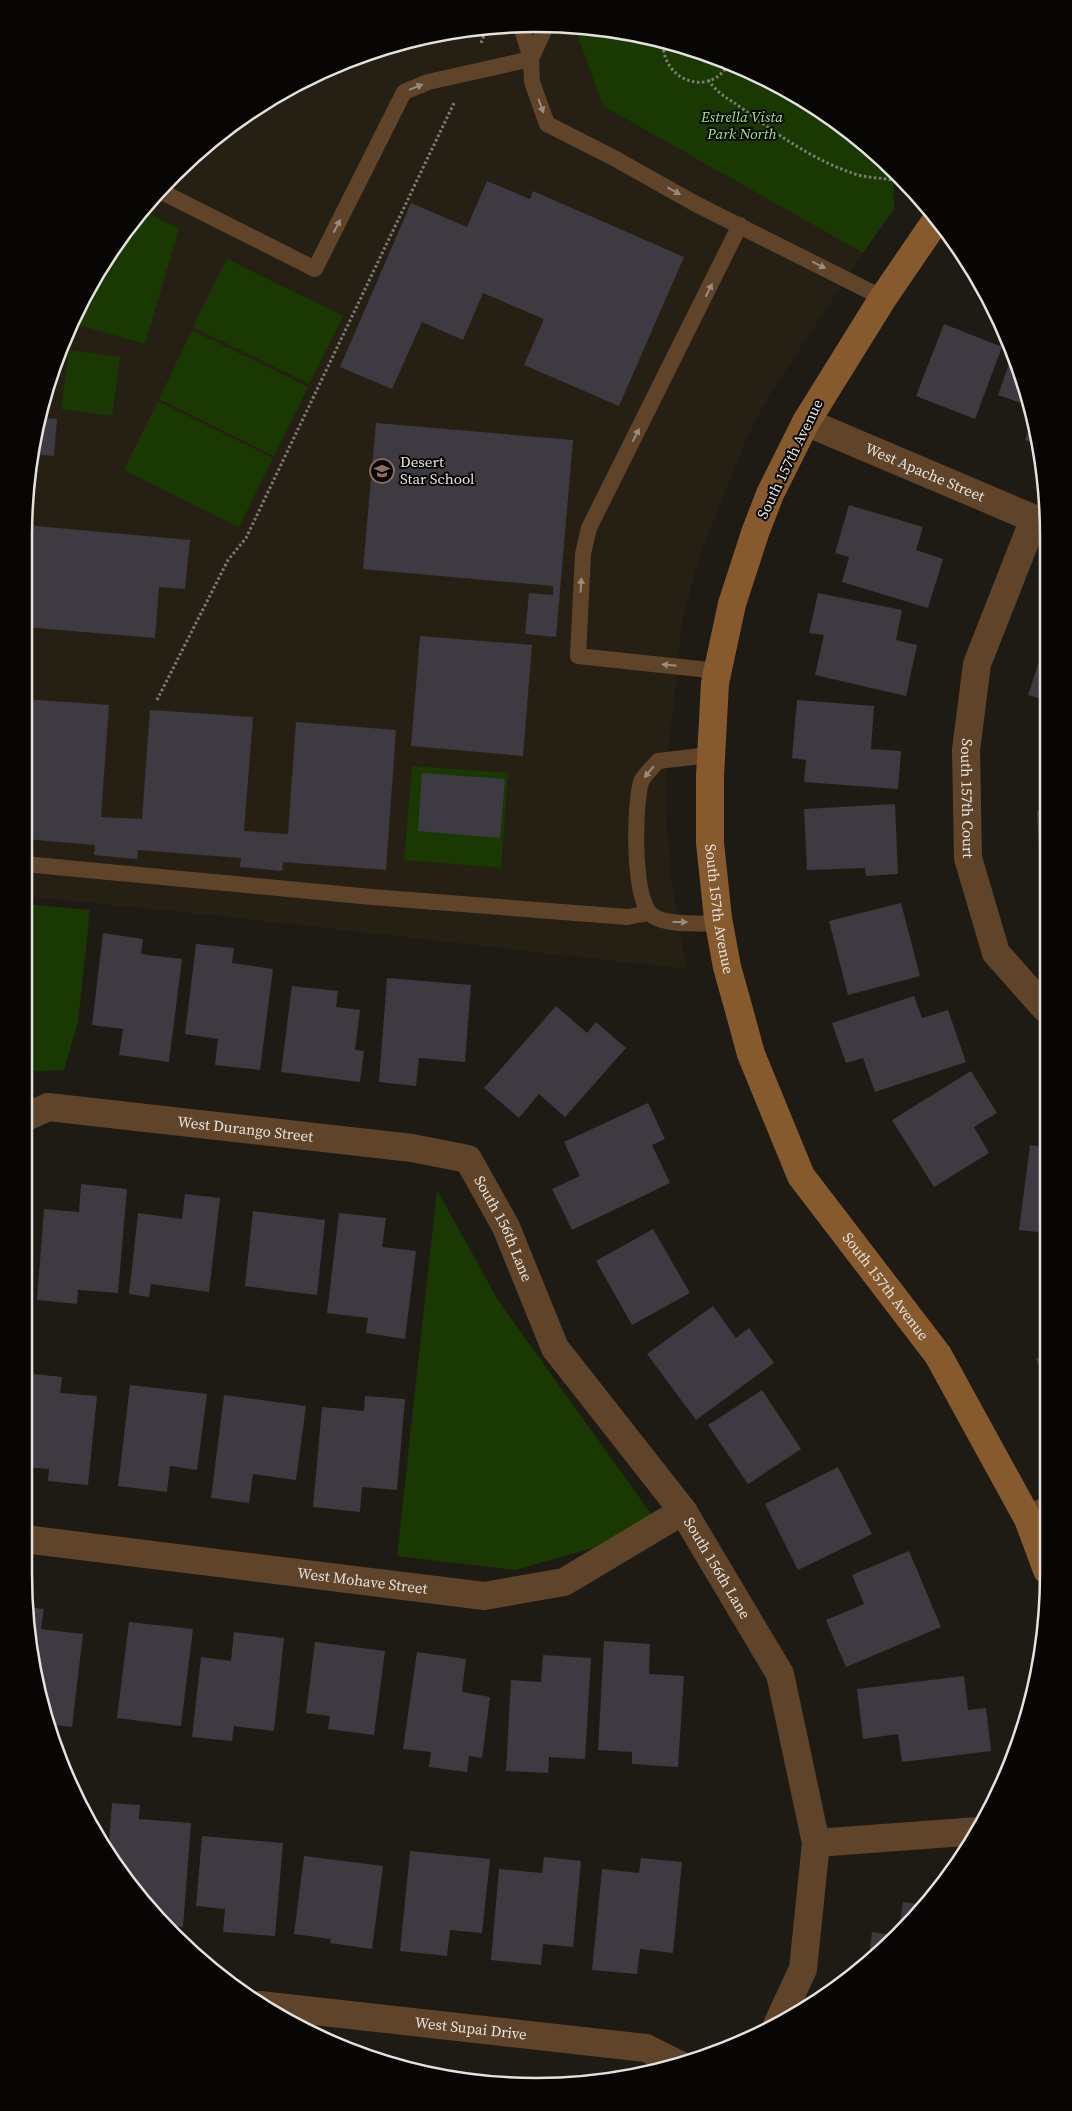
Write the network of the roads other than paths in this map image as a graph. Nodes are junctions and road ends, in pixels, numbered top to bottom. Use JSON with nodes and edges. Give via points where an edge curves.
{"nodes":[{"id":1,"x":543,"y":32,"type":"edge"},
{"id":2,"x":523,"y":33,"type":"edge"},
{"id":3,"x":531,"y":59,"type":"junction"},
{"id":4,"x":166,"y":194,"type":"edge"},
{"id":5,"x":740,"y":225,"type":"junction"},
{"id":6,"x":932,"y":226,"type":"edge"},
{"id":7,"x":883,"y":298,"type":"junction"},
{"id":8,"x":806,"y":422,"type":"junction"},
{"id":9,"x":1039,"y":521,"type":"edge"},
{"id":10,"x":718,"y":671,"type":"junction"},
{"id":11,"x":710,"y":756,"type":"junction"},
{"id":12,"x":32,"y":865,"type":"edge"},
{"id":13,"x":649,"y":912,"type":"junction"},
{"id":14,"x":719,"y":923,"type":"junction"},
{"id":15,"x":1040,"y":1002,"type":"edge"},
{"id":16,"x":32,"y":1114,"type":"edge"},
{"id":17,"x":468,"y":1159,"type":"joint"},
{"id":18,"x":683,"y":1511,"type":"junction"},
{"id":19,"x":1037,"y":1515,"type":"edge"},
{"id":20,"x":1040,"y":1532,"type":"edge"},
{"id":21,"x":32,"y":1540,"type":"edge"},
{"id":22,"x":969,"y":1832,"type":"edge"},
{"id":23,"x":816,"y":1843,"type":"junction"},
{"id":24,"x":275,"y":2006,"type":"edge"},
{"id":25,"x":783,"y":2014,"type":"edge"},
{"id":26,"x":670,"y":2060,"type":"edge"}],
"edges":[{"from":1,"to":3,"type":"lane"},
{"from":2,"to":3,"type":"lane"},
{"from":4,"to":3,"type":"lane","one_way":true,"via":[[315,270],[404,92],[428,82]]},
{"from":3,"to":5,"type":"lane","one_way":true,"via":[[532,82],[547,124]]},
{"from":5,"to":7,"type":"lane","one_way":true},
{"from":10,"to":5,"type":"lane","one_way":true,"via":[[578,656],[583,554],[589,528]]},
{"from":6,"to":7,"type":"street","name":"South 157th Avenue"},
{"from":7,"to":8,"type":"street","name":"South 157th Avenue"},
{"from":8,"to":9,"type":"street","name":"West Apache Street"},
{"from":8,"to":10,"type":"street","name":"South 157th Avenue","via":[[770,494],[743,566]]},
{"from":9,"to":15,"type":"street","name":"South 157th Court","via":[[977,664],[966,750],[968,858],[996,953]]},
{"from":10,"to":11,"type":"street","name":"South 157th Avenue"},
{"from":11,"to":13,"type":"lane","one_way":true,"via":[[658,761],[642,780],[635,817],[640,891]]},
{"from":11,"to":14,"type":"street","name":"South 157th Avenue","via":[[710,843]]},
{"from":12,"to":13,"type":"lane","via":[[372,898],[627,917]]},
{"from":13,"to":14,"type":"lane","one_way":true,"via":[[667,922]]},
{"from":14,"to":19,"type":"street","name":"South 157th Avenue","via":[[727,967],[751,1054],[801,1176],[938,1355]]},
{"from":16,"to":17,"type":"street","name":"West Durango Street","via":[[48,1107],[412,1148]]},
{"from":17,"to":18,"type":"street","name":"South 156th Lane","via":[[506,1227],[555,1348]]},
{"from":18,"to":21,"type":"street","name":"West Mohave Street","via":[[564,1582],[484,1596]]},
{"from":18,"to":23,"type":"street","name":"South 156th Lane","via":[[780,1674]]},
{"from":19,"to":20,"type":"street","name":"South 157th Avenue"},
{"from":22,"to":23,"type":"street"},
{"from":23,"to":25,"type":"street","name":"South 156th Lane","via":[[803,1969]]},
{"from":24,"to":26,"type":"street","name":"West Supai Drive","via":[[646,2048]]}]}
